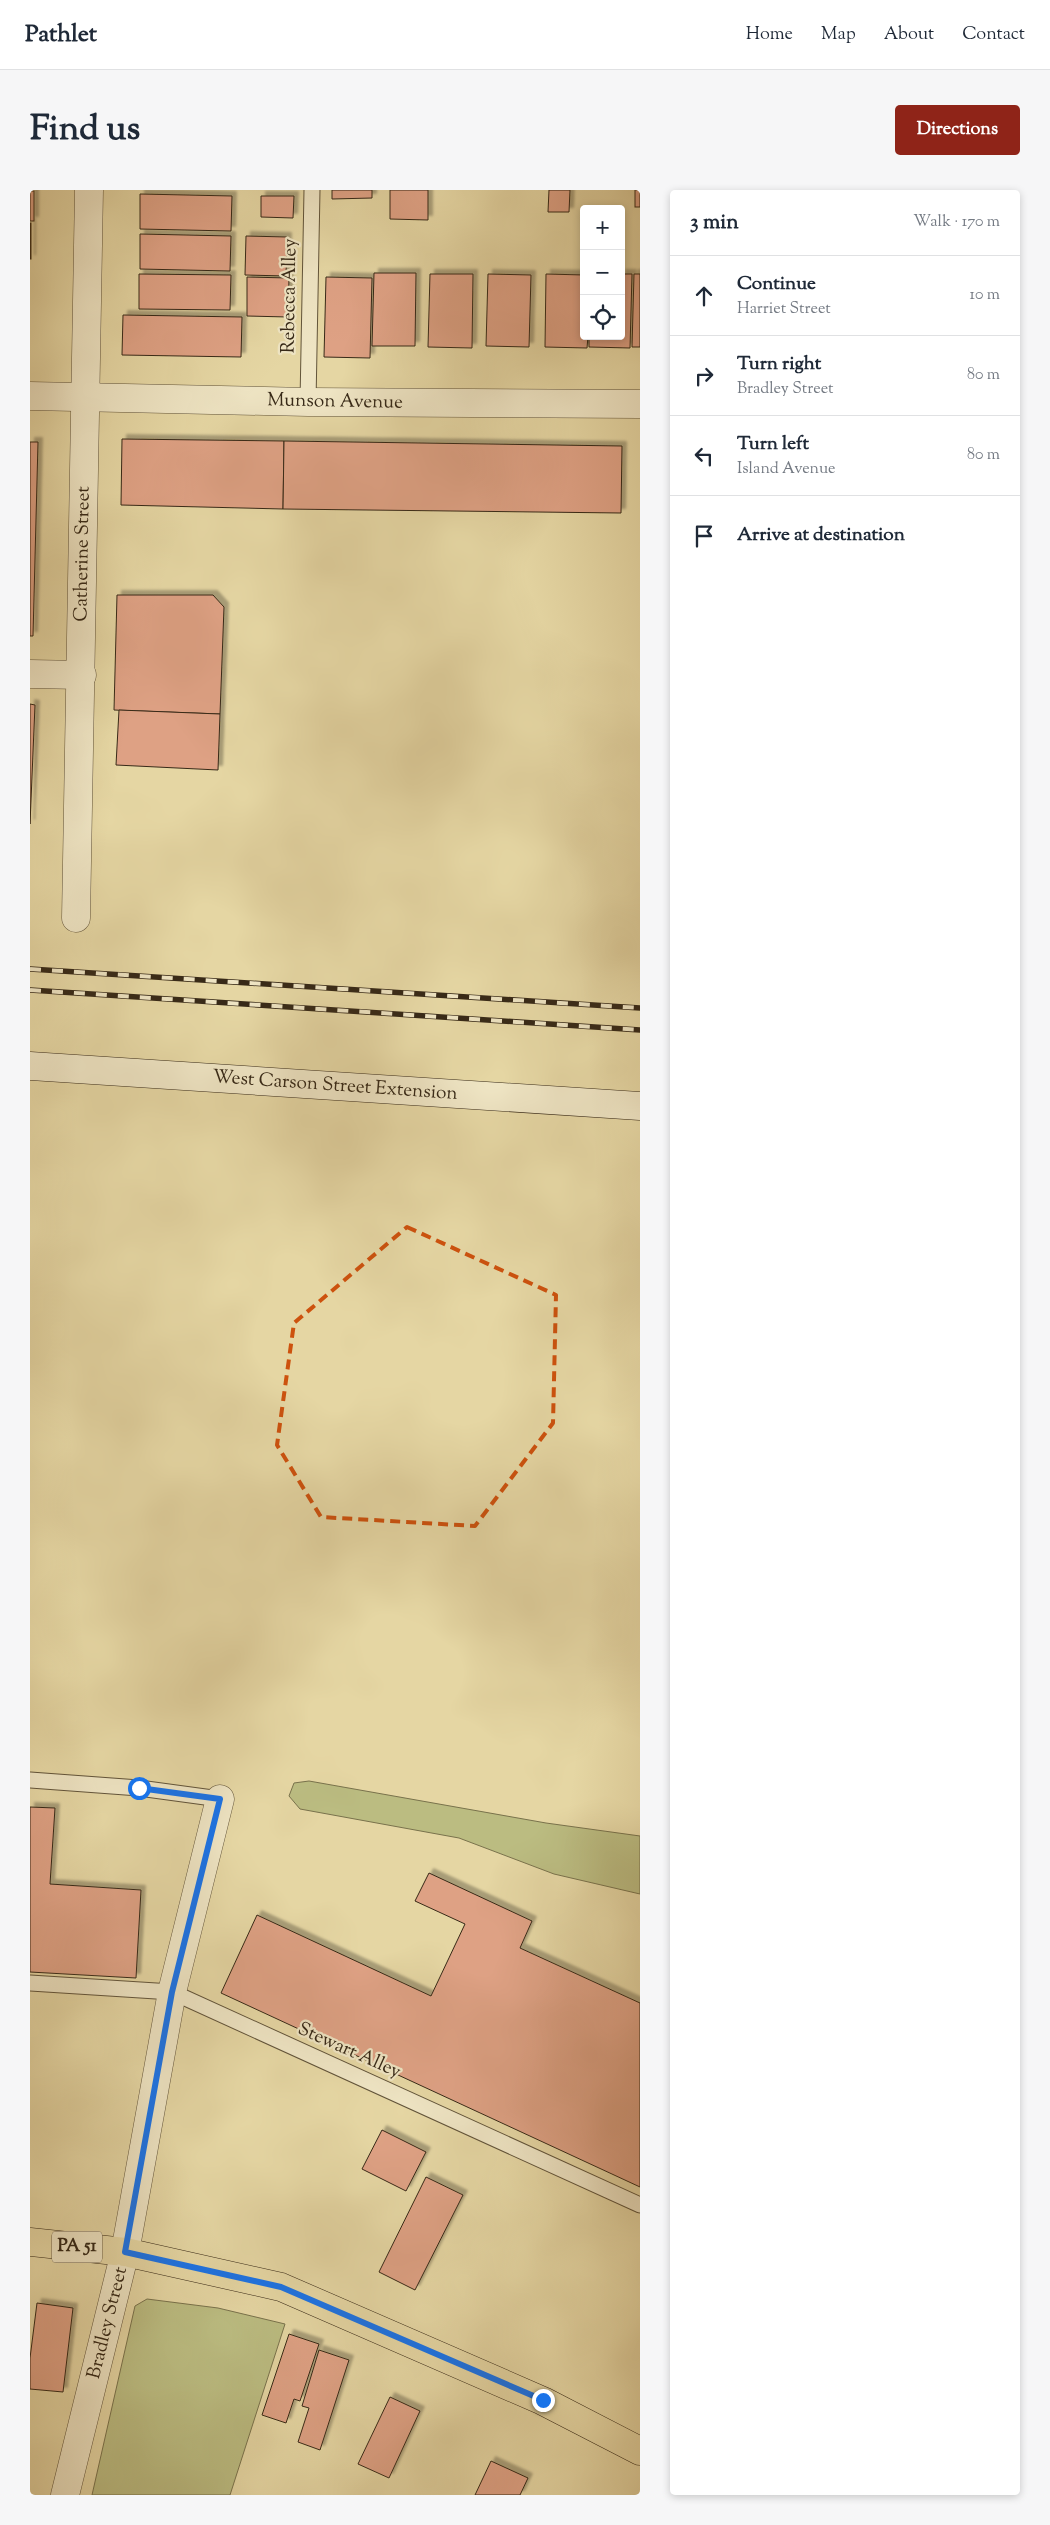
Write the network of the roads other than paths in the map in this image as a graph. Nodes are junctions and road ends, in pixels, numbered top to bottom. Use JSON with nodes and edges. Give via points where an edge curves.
{"nodes":[{"id":1,"x":89,"y":190,"type":"edge"},
{"id":2,"x":312,"y":190,"type":"edge"},
{"id":3,"x":30,"y":396,"type":"edge"},
{"id":4,"x":85,"y":397,"type":"junction"},
{"id":5,"x":308,"y":402,"type":"junction"},
{"id":6,"x":640,"y":404,"type":"edge"},
{"id":7,"x":30,"y":674,"type":"edge"},
{"id":8,"x":82,"y":676,"type":"junction"},
{"id":9,"x":76,"y":918,"type":"dead end"},
{"id":10,"x":30,"y":1066,"type":"edge"},
{"id":11,"x":640,"y":1106,"type":"edge"},
{"id":12,"x":30,"y":1780,"type":"edge"},
{"id":13,"x":220,"y":1799,"type":"joint"},
{"id":14,"x":30,"y":1983,"type":"edge"},
{"id":15,"x":172,"y":1992,"type":"junction"},
{"id":16,"x":640,"y":2204,"type":"edge"},
{"id":17,"x":30,"y":2242,"type":"edge"},
{"id":18,"x":125,"y":2252,"type":"junction"},
{"id":19,"x":640,"y":2450,"type":"edge"},
{"id":20,"x":66,"y":2495,"type":"edge"}],
"edges":[{"from":1,"to":4,"type":"street","name":"Catherine Street"},
{"from":2,"to":5,"type":"lane","name":"Rebecca Alley"},
{"from":3,"to":4,"type":"street","name":"Munson Avenue"},
{"from":4,"to":5,"type":"street","name":"Munson Avenue"},
{"from":4,"to":8,"type":"street","name":"Catherine Street"},
{"from":5,"to":6,"type":"street","name":"Munson Avenue"},
{"from":7,"to":8,"type":"street"},
{"from":8,"to":9,"type":"street","name":"Catherine Street"},
{"from":10,"to":11,"type":"street","name":"West Carson Street Extension"},
{"from":12,"to":13,"type":"lane","via":[[139,1788]]},
{"from":13,"to":15,"type":"street","name":"Bradley Street"},
{"from":14,"to":15,"type":"lane","name":"Stewart Alley"},
{"from":15,"to":16,"type":"lane","name":"Stewart Alley"},
{"from":15,"to":18,"type":"street","name":"Bradley Street"},
{"from":17,"to":18,"type":"main road","number":"PA 51"},
{"from":18,"to":19,"type":"main road","number":"PA 51","via":[[281,2287],[543,2400]]},
{"from":18,"to":20,"type":"street","name":"Bradley Street"}]}
